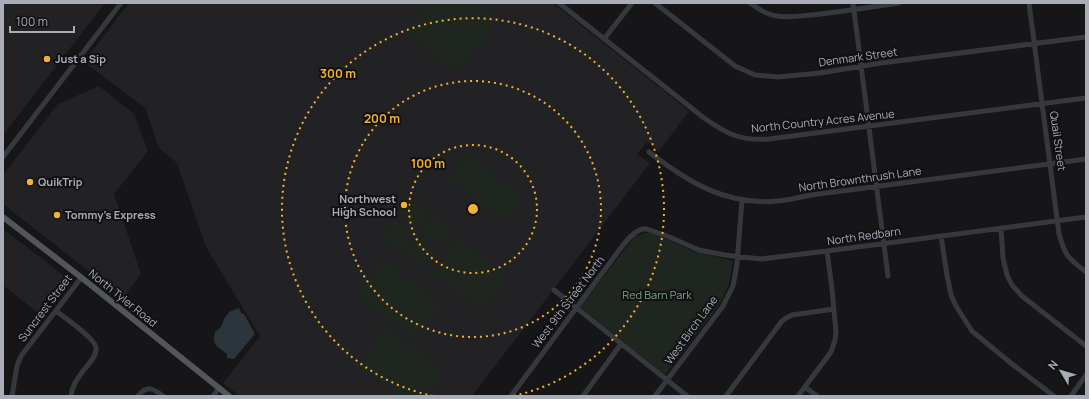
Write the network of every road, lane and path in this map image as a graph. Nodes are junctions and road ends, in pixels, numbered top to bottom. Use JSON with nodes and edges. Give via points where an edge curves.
{"nodes":[{"id":1,"x":121,"y":3,"type":"edge"},
{"id":2,"x":559,"y":3,"type":"edge"},
{"id":3,"x":632,"y":3,"type":"edge"},
{"id":4,"x":655,"y":3,"type":"edge"},
{"id":5,"x":750,"y":3,"type":"edge"},
{"id":6,"x":853,"y":3,"type":"edge"},
{"id":7,"x":899,"y":3,"type":"edge"},
{"id":8,"x":1029,"y":3,"type":"edge"},
{"id":9,"x":854,"y":10,"type":"junction"},
{"id":10,"x":1086,"y":37,"type":"edge"},
{"id":11,"x":604,"y":39,"type":"junction"},
{"id":12,"x":1035,"y":44,"type":"junction"},
{"id":13,"x":862,"y":66,"type":"junction"},
{"id":14,"x":1086,"y":98,"type":"edge"},
{"id":15,"x":1042,"y":104,"type":"junction"},
{"id":16,"x":869,"y":126,"type":"junction"},
{"id":17,"x":649,"y":152,"type":"dead end"},
{"id":18,"x":3,"y":157,"type":"edge"},
{"id":19,"x":1086,"y":159,"type":"edge"},
{"id":20,"x":1050,"y":163,"type":"junction"},
{"id":21,"x":876,"y":186,"type":"junction"},
{"id":22,"x":742,"y":200,"type":"junction"},
{"id":23,"x":3,"y":217,"type":"edge"},
{"id":24,"x":1086,"y":217,"type":"edge"},
{"id":25,"x":1058,"y":221,"type":"junction"},
{"id":26,"x":1001,"y":228,"type":"junction"},
{"id":27,"x":649,"y":229,"type":"joint"},
{"id":28,"x":942,"y":236,"type":"junction"},
{"id":29,"x":884,"y":244,"type":"junction"},
{"id":30,"x":827,"y":251,"type":"junction"},
{"id":31,"x":737,"y":257,"type":"junction"},
{"id":32,"x":1086,"y":272,"type":"edge"},
{"id":33,"x":888,"y":276,"type":"dead end"},
{"id":34,"x":81,"y":278,"type":"junction"},
{"id":35,"x":554,"y":290,"type":"dead end"},
{"id":36,"x":576,"y":308,"type":"junction"},
{"id":37,"x":834,"y":309,"type":"junction"},
{"id":38,"x":56,"y":311,"type":"junction"},
{"id":39,"x":622,"y":344,"type":"junction"},
{"id":40,"x":1086,"y":346,"type":"edge"},
{"id":41,"x":1086,"y":375,"type":"edge"},
{"id":42,"x":667,"y":380,"type":"junction"},
{"id":43,"x":805,"y":387,"type":"junction"},
{"id":44,"x":219,"y":388,"type":"junction"},
{"id":45,"x":12,"y":396,"type":"edge"},
{"id":46,"x":71,"y":396,"type":"edge"},
{"id":47,"x":138,"y":396,"type":"edge"},
{"id":48,"x":163,"y":396,"type":"edge"},
{"id":49,"x":213,"y":396,"type":"edge"},
{"id":50,"x":229,"y":396,"type":"edge"},
{"id":51,"x":511,"y":396,"type":"edge"},
{"id":52,"x":583,"y":396,"type":"edge"},
{"id":53,"x":655,"y":396,"type":"edge"},
{"id":54,"x":687,"y":396,"type":"edge"},
{"id":55,"x":726,"y":396,"type":"edge"},
{"id":56,"x":798,"y":396,"type":"edge"},
{"id":57,"x":817,"y":396,"type":"edge"},
{"id":58,"x":1054,"y":396,"type":"edge"},
{"id":59,"x":1071,"y":396,"type":"edge"}],
"edges":[{"from":1,"to":18,"type":"street"},
{"from":2,"to":11,"type":"street","name":"North Country Acres Avenue"},
{"from":3,"to":11,"type":"street"},
{"from":4,"to":13,"type":"street","name":"Denmark Street","via":[[735,66],[755,75],[778,77]]},
{"from":5,"to":9,"type":"street","via":[[778,17]]},
{"from":6,"to":9,"type":"street"},
{"from":7,"to":9,"type":"street"},
{"from":8,"to":12,"type":"street","name":"Quail Street"},
{"from":9,"to":13,"type":"street"},
{"from":10,"to":12,"type":"street","name":"Denmark Street"},
{"from":11,"to":16,"type":"street","name":"North Country Acres Avenue","via":[[704,118],[736,136],[755,140],[769,139]]},
{"from":12,"to":13,"type":"street","name":"Denmark Street"},
{"from":12,"to":15,"type":"street","name":"Quail Street"},
{"from":13,"to":16,"type":"street"},
{"from":14,"to":15,"type":"street","name":"North Country Acres Avenue"},
{"from":15,"to":16,"type":"street","name":"North Country Acres Avenue"},
{"from":15,"to":20,"type":"street","name":"Quail Street"},
{"from":16,"to":21,"type":"street"},
{"from":17,"to":22,"type":"street","name":"North Brownthrush Lane","via":[[702,187]]},
{"from":19,"to":20,"type":"street","name":"North Brownthrush Lane"},
{"from":20,"to":21,"type":"street","name":"North Brownthrush Lane"},
{"from":20,"to":25,"type":"street","name":"Quail Street"},
{"from":21,"to":22,"type":"street","name":"North Brownthrush Lane","via":[[778,201]]},
{"from":21,"to":29,"type":"street"},
{"from":22,"to":31,"type":"street","name":"West Birch Lane"},
{"from":23,"to":34,"type":"main road","name":"North Tyler Road"},
{"from":24,"to":25,"type":"street","name":"North Redbarn"},
{"from":25,"to":26,"type":"street","name":"North Redbarn"},
{"from":25,"to":32,"type":"street","name":"Quail Street","via":[[1063,249],[1071,261]]},
{"from":26,"to":28,"type":"street","name":"North Redbarn"},
{"from":26,"to":40,"type":"street","via":[[1003,258],[1012,285],[1022,296]]},
{"from":27,"to":31,"type":"street","name":"North Redbarn","via":[[699,250]]},
{"from":27,"to":36,"type":"street","name":"West 9th Street North","via":[[642,229],[630,236]]},
{"from":28,"to":29,"type":"street","name":"North Redbarn"},
{"from":28,"to":58,"type":"street","via":[[951,295],[972,331]]},
{"from":29,"to":30,"type":"street","name":"North Redbarn"},
{"from":29,"to":33,"type":"street"},
{"from":30,"to":31,"type":"street","name":"North Redbarn","via":[[761,259]]},
{"from":30,"to":37,"type":"street"},
{"from":31,"to":42,"type":"street","name":"West Birch Lane","via":[[733,286],[723,306]]},
{"from":34,"to":38,"type":"street","name":"Suncrest Street"},
{"from":34,"to":44,"type":"main road","name":"North Tyler Road"},
{"from":35,"to":36,"type":"street"},
{"from":36,"to":39,"type":"street"},
{"from":36,"to":51,"type":"street","name":"West 9th Street North"},
{"from":37,"to":43,"type":"street","via":[[836,332],[833,346]]},
{"from":37,"to":55,"type":"street","via":[[786,318]]},
{"from":38,"to":45,"type":"street","name":"Suncrest Street","via":[[21,356]]},
{"from":38,"to":46,"type":"street","via":[[86,334],[96,347],[92,359],[75,382]]},
{"from":39,"to":42,"type":"street"},
{"from":39,"to":52,"type":"street"},
{"from":41,"to":59,"type":"street"},
{"from":42,"to":53,"type":"street","name":"West Birch Lane"},
{"from":42,"to":54,"type":"street"},
{"from":43,"to":56,"type":"street"},
{"from":43,"to":57,"type":"street"},
{"from":44,"to":49,"type":"street"},
{"from":44,"to":50,"type":"main road","name":"North Tyler Road"},
{"from":47,"to":48,"type":"street","via":[[145,390],[152,389]]}]}
